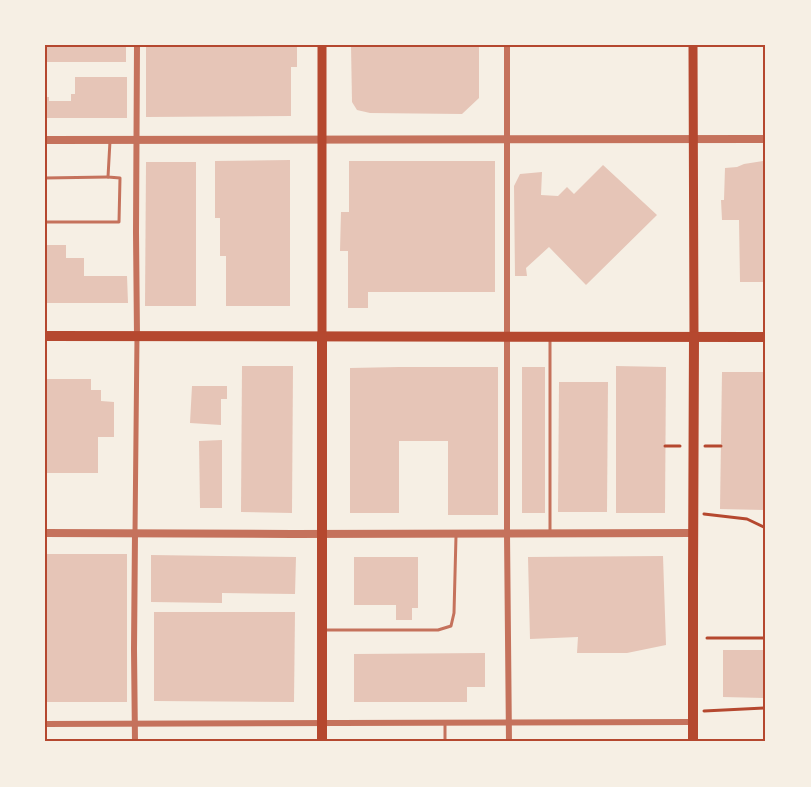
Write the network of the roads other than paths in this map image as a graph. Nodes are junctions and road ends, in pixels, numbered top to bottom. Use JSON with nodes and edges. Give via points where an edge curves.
{"nodes":[{"id":1,"x":137,"y":45,"type":"edge"},
{"id":2,"x":322,"y":45,"type":"edge"},
{"id":3,"x":507,"y":45,"type":"edge"},
{"id":4,"x":693,"y":45,"type":"edge"},
{"id":5,"x":136,"y":139,"type":"junction"},
{"id":6,"x":507,"y":139,"type":"junction"},
{"id":7,"x":694,"y":139,"type":"junction"},
{"id":8,"x":766,"y":139,"type":"edge"},
{"id":9,"x":45,"y":140,"type":"edge"},
{"id":10,"x":110,"y":140,"type":"junction"},
{"id":11,"x":322,"y":140,"type":"junction"},
{"id":12,"x":108,"y":177,"type":"junction"},
{"id":13,"x":45,"y":178,"type":"edge"},
{"id":14,"x":45,"y":222,"type":"edge"},
{"id":15,"x":45,"y":336,"type":"edge"},
{"id":16,"x":137,"y":336,"type":"junction"},
{"id":17,"x":322,"y":337,"type":"junction"},
{"id":18,"x":508,"y":337,"type":"junction"},
{"id":19,"x":550,"y":337,"type":"junction"},
{"id":20,"x":694,"y":337,"type":"junction"},
{"id":21,"x":766,"y":337,"type":"edge"},
{"id":22,"x":45,"y":533,"type":"edge"},
{"id":23,"x":135,"y":533,"type":"junction"},
{"id":24,"x":322,"y":533,"type":"junction"},
{"id":25,"x":693,"y":533,"type":"junction"},
{"id":26,"x":456,"y":534,"type":"junction"},
{"id":27,"x":507,"y":534,"type":"junction"},
{"id":28,"x":550,"y":534,"type":"junction"},
{"id":29,"x":322,"y":630,"type":"junction"},
{"id":30,"x":693,"y":717,"type":"junction"},
{"id":31,"x":322,"y":723,"type":"junction"},
{"id":32,"x":445,"y":723,"type":"junction"},
{"id":33,"x":509,"y":723,"type":"junction"},
{"id":34,"x":45,"y":724,"type":"edge"},
{"id":35,"x":135,"y":724,"type":"junction"},
{"id":36,"x":135,"y":742,"type":"edge"},
{"id":37,"x":322,"y":742,"type":"edge"},
{"id":38,"x":446,"y":742,"type":"edge"},
{"id":39,"x":509,"y":742,"type":"edge"},
{"id":40,"x":693,"y":742,"type":"edge"}],
"edges":[{"from":1,"to":5,"type":"street"},
{"from":2,"to":11,"type":"main road"},
{"from":3,"to":6,"type":"street"},
{"from":4,"to":7,"type":"main road"},
{"from":5,"to":10,"type":"street"},
{"from":5,"to":11,"type":"street"},
{"from":5,"to":16,"type":"street"},
{"from":6,"to":7,"type":"street"},
{"from":6,"to":11,"type":"street"},
{"from":6,"to":18,"type":"street"},
{"from":7,"to":8,"type":"street"},
{"from":7,"to":20,"type":"main road"},
{"from":9,"to":10,"type":"street"},
{"from":10,"to":12,"type":"lane"},
{"from":11,"to":17,"type":"main road"},
{"from":12,"to":13,"type":"lane"},
{"from":12,"to":14,"type":"lane","via":[[120,178],[119,222]]},
{"from":15,"to":16,"type":"main road"},
{"from":16,"to":17,"type":"main road"},
{"from":16,"to":23,"type":"street"},
{"from":17,"to":18,"type":"main road"},
{"from":17,"to":24,"type":"main road"},
{"from":18,"to":19,"type":"main road"},
{"from":18,"to":27,"type":"street"},
{"from":19,"to":20,"type":"main road"},
{"from":19,"to":28,"type":"lane"},
{"from":20,"to":21,"type":"main road"},
{"from":20,"to":25,"type":"main road"},
{"from":22,"to":23,"type":"street"},
{"from":23,"to":24,"type":"street"},
{"from":23,"to":35,"type":"street"},
{"from":24,"to":26,"type":"street"},
{"from":24,"to":29,"type":"main road"},
{"from":25,"to":28,"type":"street"},
{"from":25,"to":30,"type":"main road"},
{"from":26,"to":27,"type":"street"},
{"from":26,"to":29,"type":"lane","via":[[451,626],[438,630]]},
{"from":27,"to":28,"type":"street"},
{"from":27,"to":33,"type":"street"},
{"from":29,"to":31,"type":"main road"},
{"from":30,"to":33,"type":"street"},
{"from":30,"to":40,"type":"main road"},
{"from":31,"to":32,"type":"street"},
{"from":31,"to":35,"type":"street"},
{"from":31,"to":37,"type":"main road"},
{"from":32,"to":33,"type":"street"},
{"from":32,"to":38,"type":"lane"},
{"from":33,"to":39,"type":"street"},
{"from":34,"to":35,"type":"street"},
{"from":35,"to":36,"type":"street"}]}
